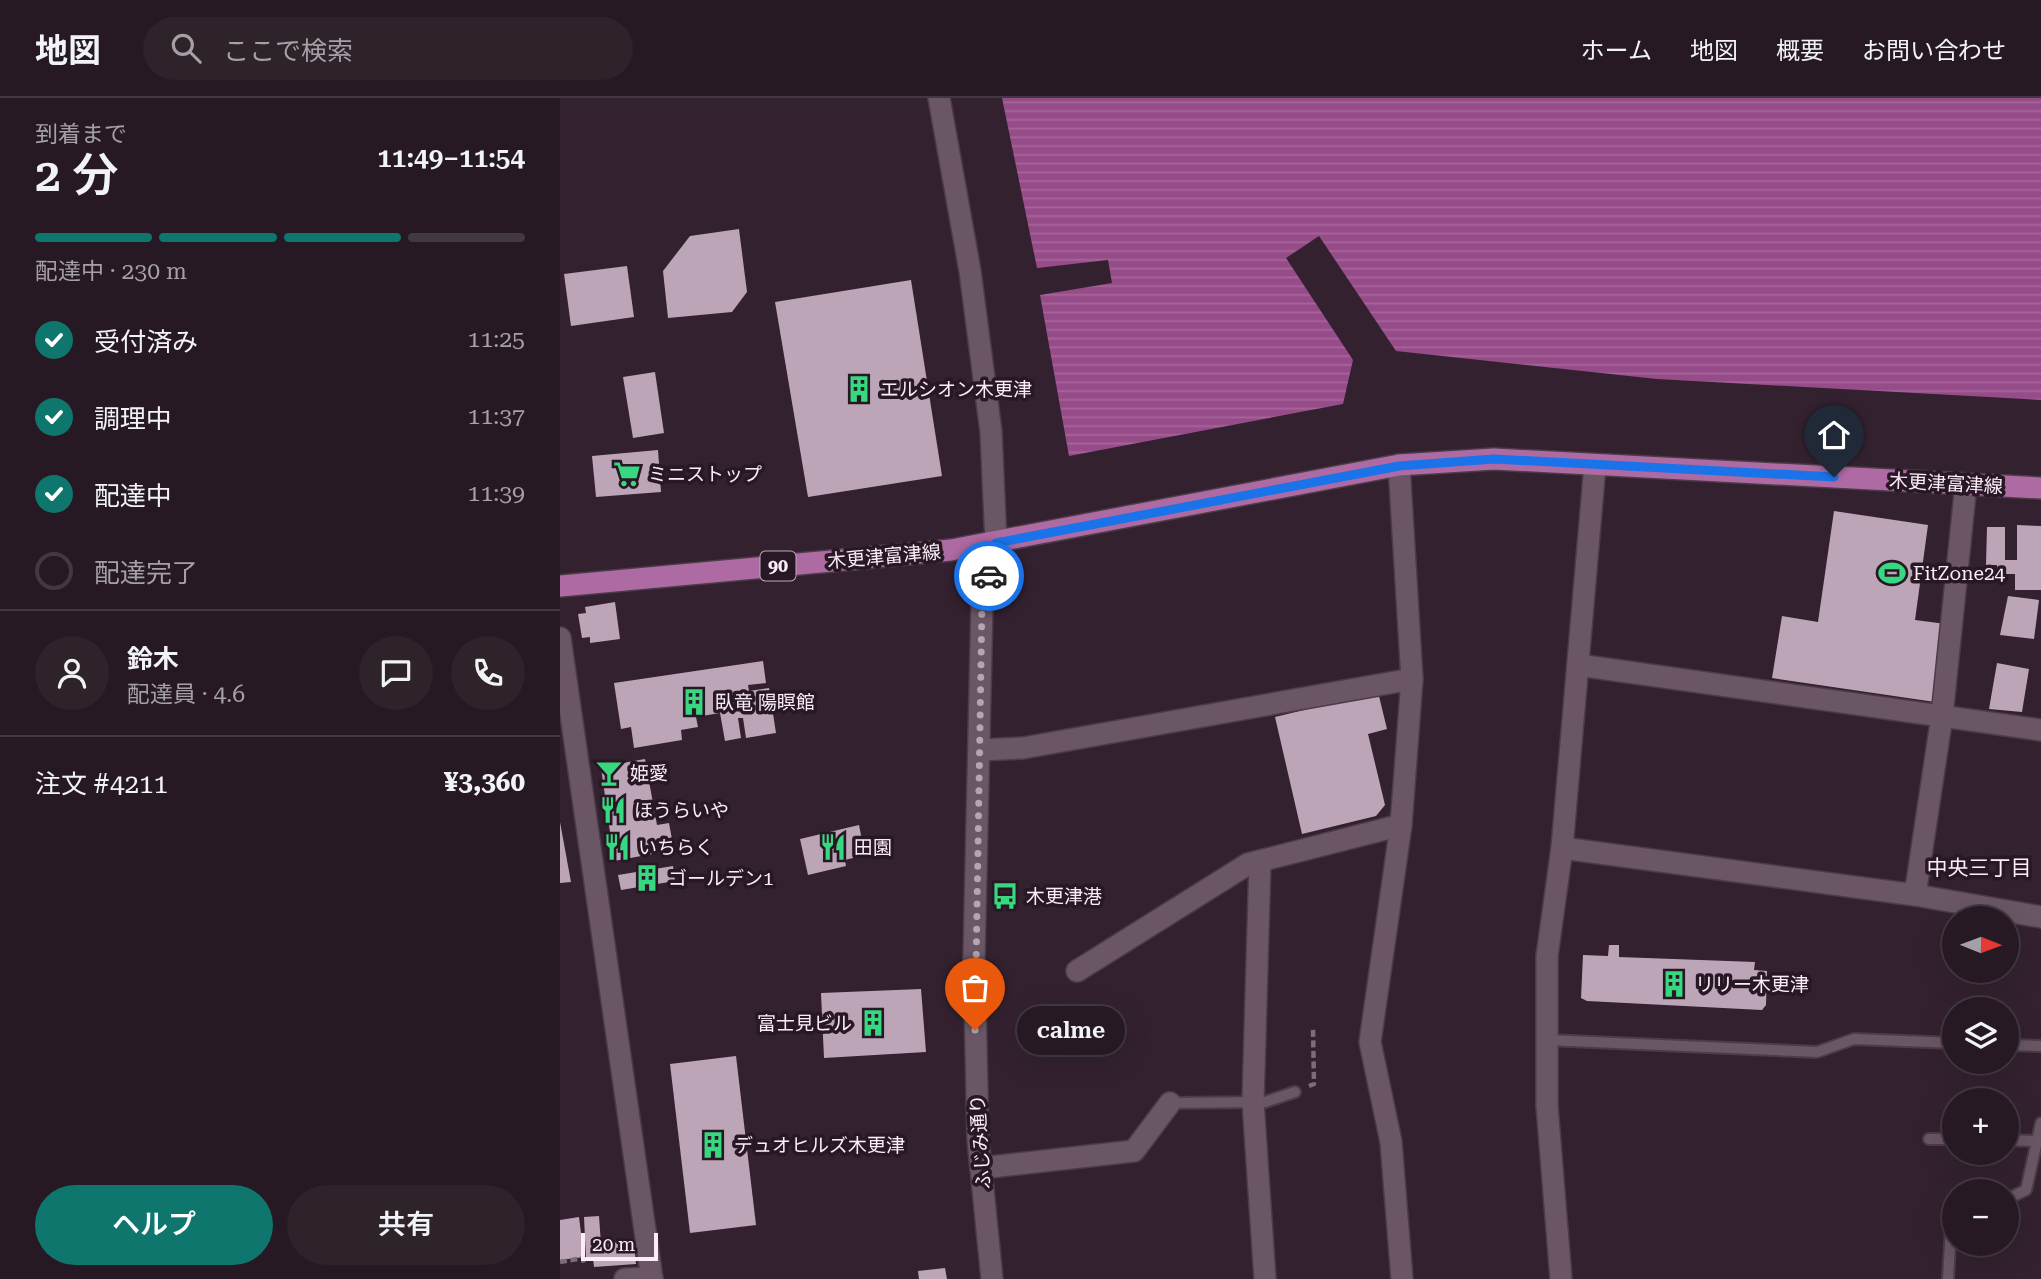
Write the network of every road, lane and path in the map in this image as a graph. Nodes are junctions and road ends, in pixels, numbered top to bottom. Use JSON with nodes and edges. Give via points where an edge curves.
{"nodes":[{"id":1,"x":939,"y":98,"type":"edge"},
{"id":2,"x":1595,"y":465,"type":"junction"},
{"id":3,"x":1399,"y":466,"type":"junction"},
{"id":4,"x":1966,"y":484,"type":"junction"},
{"id":5,"x":2041,"y":488,"type":"edge"},
{"id":6,"x":996,"y":543,"type":"junction"},
{"id":7,"x":560,"y":586,"type":"edge"},
{"id":8,"x":560,"y":638,"type":"edge"},
{"id":9,"x":1578,"y":665,"type":"junction"},
{"id":10,"x":1412,"y":679,"type":"junction"},
{"id":11,"x":1942,"y":716,"type":"junction"},
{"id":12,"x":2041,"y":730,"type":"edge"},
{"id":13,"x":980,"y":750,"type":"junction"},
{"id":14,"x":1401,"y":824,"type":"junction"},
{"id":15,"x":1562,"y":848,"type":"junction"},
{"id":16,"x":1260,"y":861,"type":"junction"},
{"id":17,"x":1915,"y":895,"type":"junction"},
{"id":18,"x":2041,"y":916,"type":"edge"},
{"id":19,"x":1077,"y":971,"type":"dead end"},
{"id":20,"x":1313,"y":1027,"type":"dead end"},
{"id":21,"x":1547,"y":1040,"type":"junction"},
{"id":22,"x":1942,"y":1042,"type":"edge"},
{"id":23,"x":2019,"y":1045,"type":"edge"},
{"id":24,"x":2041,"y":1046,"type":"edge"},
{"id":25,"x":1295,"y":1093,"type":"joint"},
{"id":26,"x":1253,"y":1102,"type":"junction"},
{"id":27,"x":1170,"y":1103,"type":"joint"},
{"id":28,"x":2041,"y":1123,"type":"edge"},
{"id":29,"x":1929,"y":1139,"type":"dead end"},
{"id":30,"x":1942,"y":1139,"type":"edge"},
{"id":31,"x":2019,"y":1140,"type":"edge"},
{"id":32,"x":2035,"y":1141,"type":"junction"},
{"id":33,"x":981,"y":1168,"type":"junction"},
{"id":34,"x":2019,"y":1193,"type":"edge"},
{"id":35,"x":1949,"y":1256,"type":"edge"},
{"id":36,"x":560,"y":1262,"type":"edge"},
{"id":37,"x":584,"y":1266,"type":"dead end"},
{"id":38,"x":625,"y":1279,"type":"edge"},
{"id":39,"x":652,"y":1279,"type":"edge"},
{"id":40,"x":992,"y":1279,"type":"edge"},
{"id":41,"x":1265,"y":1279,"type":"edge"},
{"id":42,"x":1402,"y":1279,"type":"edge"},
{"id":43,"x":1561,"y":1279,"type":"edge"},
{"id":44,"x":1948,"y":1279,"type":"edge"}],
"edges":[{"from":1,"to":6,"type":"street","name":"ふじみ通り","via":[[988,395]]},
{"from":2,"to":3,"type":"main road","name":"木更津富津線","number":"90","via":[[1494,459]]},
{"from":2,"to":4,"type":"main road","name":"木更津富津線","number":"90"},
{"from":2,"to":9,"type":"street"},
{"from":3,"to":6,"type":"main road","name":"木更津富津線","number":"90"},
{"from":3,"to":10,"type":"street"},
{"from":4,"to":5,"type":"main road","name":"木更津富津線","number":"90"},
{"from":4,"to":11,"type":"street"},
{"from":6,"to":7,"type":"main road","name":"木更津富津線","number":"90"},
{"from":6,"to":13,"type":"street","name":"ふじみ通り","via":[[982,603]]},
{"from":8,"to":39,"type":"street"},
{"from":9,"to":11,"type":"street"},
{"from":9,"to":15,"type":"street"},
{"from":10,"to":13,"type":"street","via":[[1036,746]]},
{"from":10,"to":14,"type":"street"},
{"from":11,"to":12,"type":"street"},
{"from":11,"to":17,"type":"street"},
{"from":13,"to":33,"type":"street","name":"ふじみ通り","via":[[974,976]]},
{"from":14,"to":16,"type":"street"},
{"from":14,"to":42,"type":"street","via":[[1370,1042],[1391,1142]]},
{"from":15,"to":17,"type":"street"},
{"from":15,"to":21,"type":"street","via":[[1548,956]]},
{"from":16,"to":19,"type":"street","via":[[1248,864]]},
{"from":16,"to":26,"type":"street"},
{"from":17,"to":18,"type":"street"},
{"from":20,"to":25,"type":"path","via":[[1314,1084]]},
{"from":21,"to":22,"type":"lane","via":[[1817,1052],[1854,1039]]},
{"from":21,"to":43,"type":"street","via":[[1547,1106]]},
{"from":23,"to":24,"type":"lane"},
{"from":25,"to":26,"type":"lane"},
{"from":26,"to":27,"type":"lane"},
{"from":26,"to":41,"type":"street"},
{"from":27,"to":33,"type":"street","via":[[1133,1152]]},
{"from":28,"to":32,"type":"lane"},
{"from":29,"to":30,"type":"lane"},
{"from":31,"to":32,"type":"lane"},
{"from":32,"to":34,"type":"lane","via":[[2026,1190]]},
{"from":33,"to":40,"type":"street","name":"ふじみ通り"},
{"from":35,"to":44,"type":"lane"},
{"from":36,"to":37,"type":"path","via":[[583,1258]]},
{"from":38,"to":39,"type":"street"}]}
